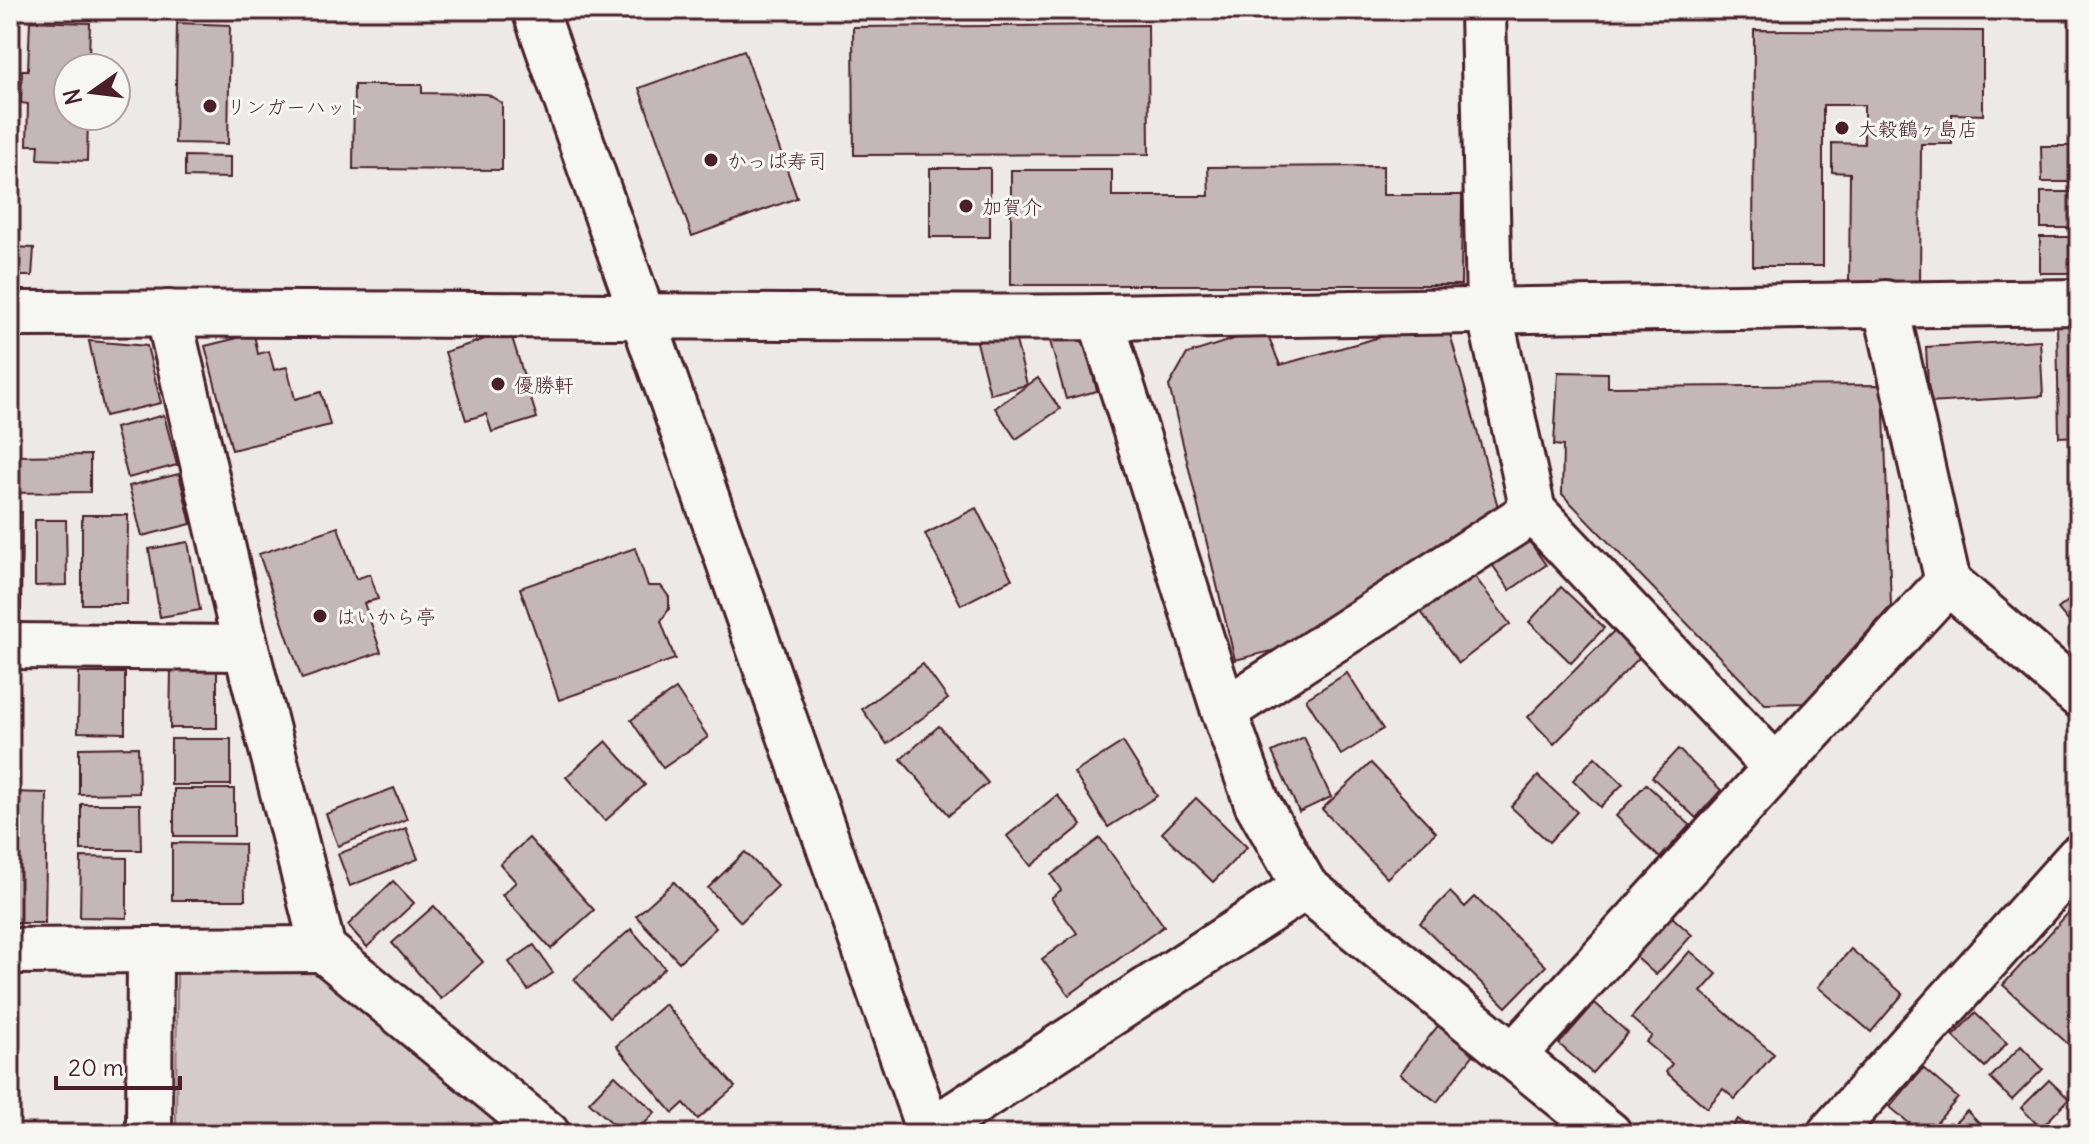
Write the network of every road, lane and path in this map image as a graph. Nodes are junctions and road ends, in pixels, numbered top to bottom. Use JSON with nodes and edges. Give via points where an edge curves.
{"nodes":[{"id":1,"x":535,"y":10,"type":"edge"},
{"id":2,"x":1483,"y":10,"type":"edge"},
{"id":3,"x":2079,"y":302,"type":"edge"},
{"id":4,"x":1885,"y":303,"type":"junction"},
{"id":5,"x":1489,"y":310,"type":"junction"},
{"id":6,"x":168,"y":313,"type":"junction"},
{"id":7,"x":10,"y":314,"type":"edge"},
{"id":8,"x":642,"y":315,"type":"junction"},
{"id":9,"x":1100,"y":317,"type":"junction"},
{"id":10,"x":1533,"y":511,"type":"junction"},
{"id":11,"x":1948,"y":582,"type":"junction"},
{"id":12,"x":10,"y":646,"type":"edge"},
{"id":13,"x":246,"y":648,"type":"junction"},
{"id":14,"x":2079,"y":695,"type":"edge"},
{"id":15,"x":1224,"y":711,"type":"junction"},
{"id":16,"x":1776,"y":768,"type":"junction"},
{"id":17,"x":2079,"y":857,"type":"edge"},
{"id":18,"x":1305,"y":887,"type":"junction"},
{"id":19,"x":323,"y":949,"type":"junction"},
{"id":20,"x":150,"y":950,"type":"junction"},
{"id":21,"x":10,"y":951,"type":"edge"},
{"id":22,"x":1514,"y":1055,"type":"junction"},
{"id":23,"x":929,"y":1133,"type":"edge"},
{"id":24,"x":149,"y":1134,"type":"edge"},
{"id":25,"x":547,"y":1134,"type":"edge"},
{"id":26,"x":1609,"y":1134,"type":"edge"},
{"id":27,"x":1830,"y":1134,"type":"edge"}],
"edges":[{"from":1,"to":8,"type":"street"},
{"from":2,"to":5,"type":"street"},
{"from":3,"to":4,"type":"street"},
{"from":4,"to":5,"type":"street"},
{"from":4,"to":11,"type":"street"},
{"from":5,"to":9,"type":"street"},
{"from":5,"to":10,"type":"street"},
{"from":6,"to":7,"type":"street"},
{"from":6,"to":8,"type":"street"},
{"from":6,"to":13,"type":"street"},
{"from":8,"to":9,"type":"street"},
{"from":8,"to":23,"type":"street"},
{"from":9,"to":15,"type":"street"},
{"from":10,"to":15,"type":"street"},
{"from":10,"to":16,"type":"street"},
{"from":11,"to":14,"type":"street"},
{"from":11,"to":16,"type":"street"},
{"from":12,"to":13,"type":"street"},
{"from":13,"to":19,"type":"street"},
{"from":15,"to":18,"type":"street","via":[[1257,803]]},
{"from":16,"to":22,"type":"street"},
{"from":17,"to":27,"type":"street"},
{"from":18,"to":22,"type":"street"},
{"from":18,"to":23,"type":"street"},
{"from":19,"to":20,"type":"street"},
{"from":19,"to":25,"type":"street"},
{"from":20,"to":21,"type":"street"},
{"from":20,"to":24,"type":"street"},
{"from":22,"to":26,"type":"street"}]}
